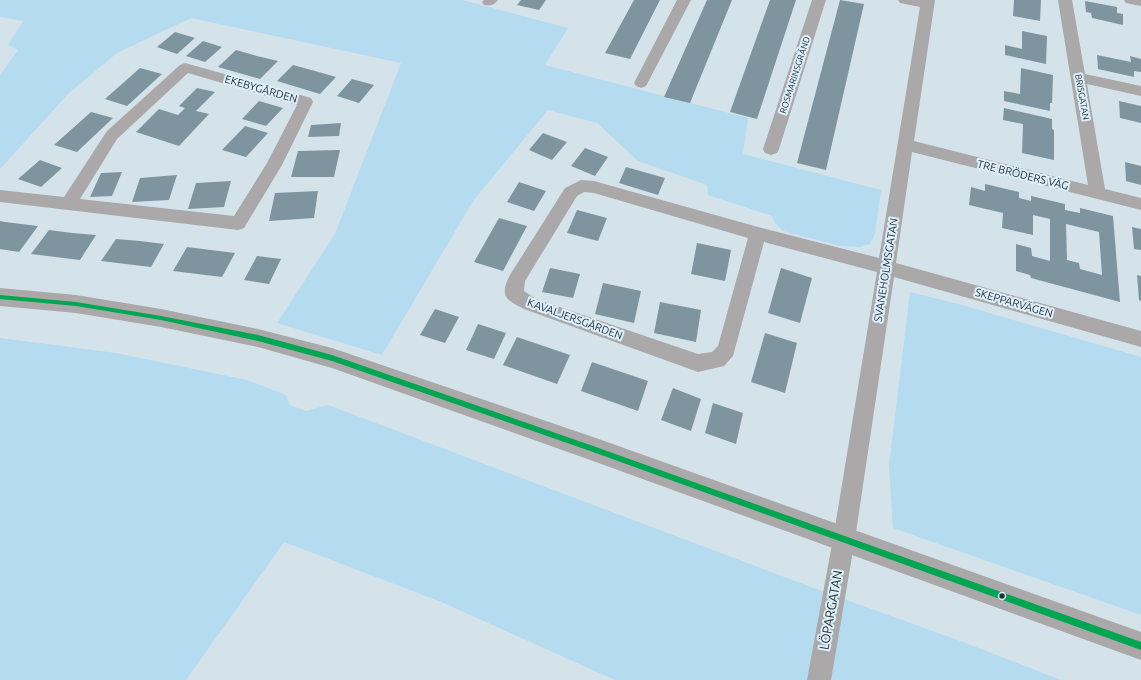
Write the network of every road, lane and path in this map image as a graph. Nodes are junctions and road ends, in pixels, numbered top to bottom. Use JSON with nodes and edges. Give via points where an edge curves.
{"nodes":[{"id":1,"x":684,"y":0,"type":"edge"},
{"id":2,"x":819,"y":0,"type":"edge"},
{"id":3,"x":905,"y":0,"type":"edge"},
{"id":4,"x":1066,"y":0,"type":"edge"},
{"id":5,"x":1131,"y":0,"type":"edge"},
{"id":6,"x":928,"y":2,"type":"edge"},
{"id":7,"x":1141,"y":2,"type":"edge"},
{"id":8,"x":1079,"y":78,"type":"junction"},
{"id":9,"x":641,"y":83,"type":"dead end"},
{"id":10,"x":1141,"y":91,"type":"edge"},
{"id":11,"x":906,"y":145,"type":"junction"},
{"id":12,"x":772,"y":149,"type":"dead end"},
{"id":13,"x":1098,"y":194,"type":"junction"},
{"id":14,"x":0,"y":196,"type":"edge"},
{"id":15,"x":69,"y":203,"type":"junction"},
{"id":16,"x":1141,"y":204,"type":"edge"},
{"id":17,"x":758,"y":234,"type":"junction"},
{"id":18,"x":886,"y":267,"type":"junction"},
{"id":19,"x":0,"y":297,"type":"edge"},
{"id":20,"x":1141,"y":339,"type":"edge"},
{"id":21,"x":844,"y":539,"type":"junction"},
{"id":22,"x":1141,"y":646,"type":"edge"},
{"id":23,"x":818,"y":680,"type":"edge"}],
"edges":[{"from":1,"to":9,"type":"street"},
{"from":2,"to":12,"type":"street","name":"ROSMARINSGRÄND"},
{"from":3,"to":6,"type":"street"},
{"from":4,"to":8,"type":"street","name":"BRISGATAN"},
{"from":5,"to":7,"type":"street"},
{"from":6,"to":11,"type":"street","name":"SVANEHOLMSGATAN"},
{"from":8,"to":10,"type":"street"},
{"from":8,"to":13,"type":"street","name":"BRISGATAN"},
{"from":11,"to":13,"type":"street","name":"TRE BRÖDERS VÄG"},
{"from":11,"to":18,"type":"street","name":"SVANEHOLMSGATAN"},
{"from":13,"to":16,"type":"street","name":"TRE BRÖDERS VÄG"},
{"from":14,"to":15,"type":"street","name":"EKEBYGÅRDEN"},
{"from":15,"to":15,"type":"street","name":"EKEBYGÅRDEN","via":[[238,223],[274,165],[306,102],[185,68],[112,135]]},
{"from":17,"to":17,"type":"street","name":"KAVALJERSGÅRDEN","via":[[594,187],[581,186],[571,192],[516,280],[514,295],[530,304],[698,363],[717,360],[726,350]]},
{"from":17,"to":18,"type":"street","name":"KAVALJERSGÅRDEN"},
{"from":18,"to":20,"type":"street","name":"SKEPPARVÄGEN"},
{"from":18,"to":21,"type":"street","name":"SVANEHOLMSGATAN"},
{"from":19,"to":21,"type":"street","via":[[76,304],[162,318],[258,338],[332,358]]},
{"from":21,"to":22,"type":"street"},
{"from":21,"to":23,"type":"street","name":"LÖPARGATAN"}]}
